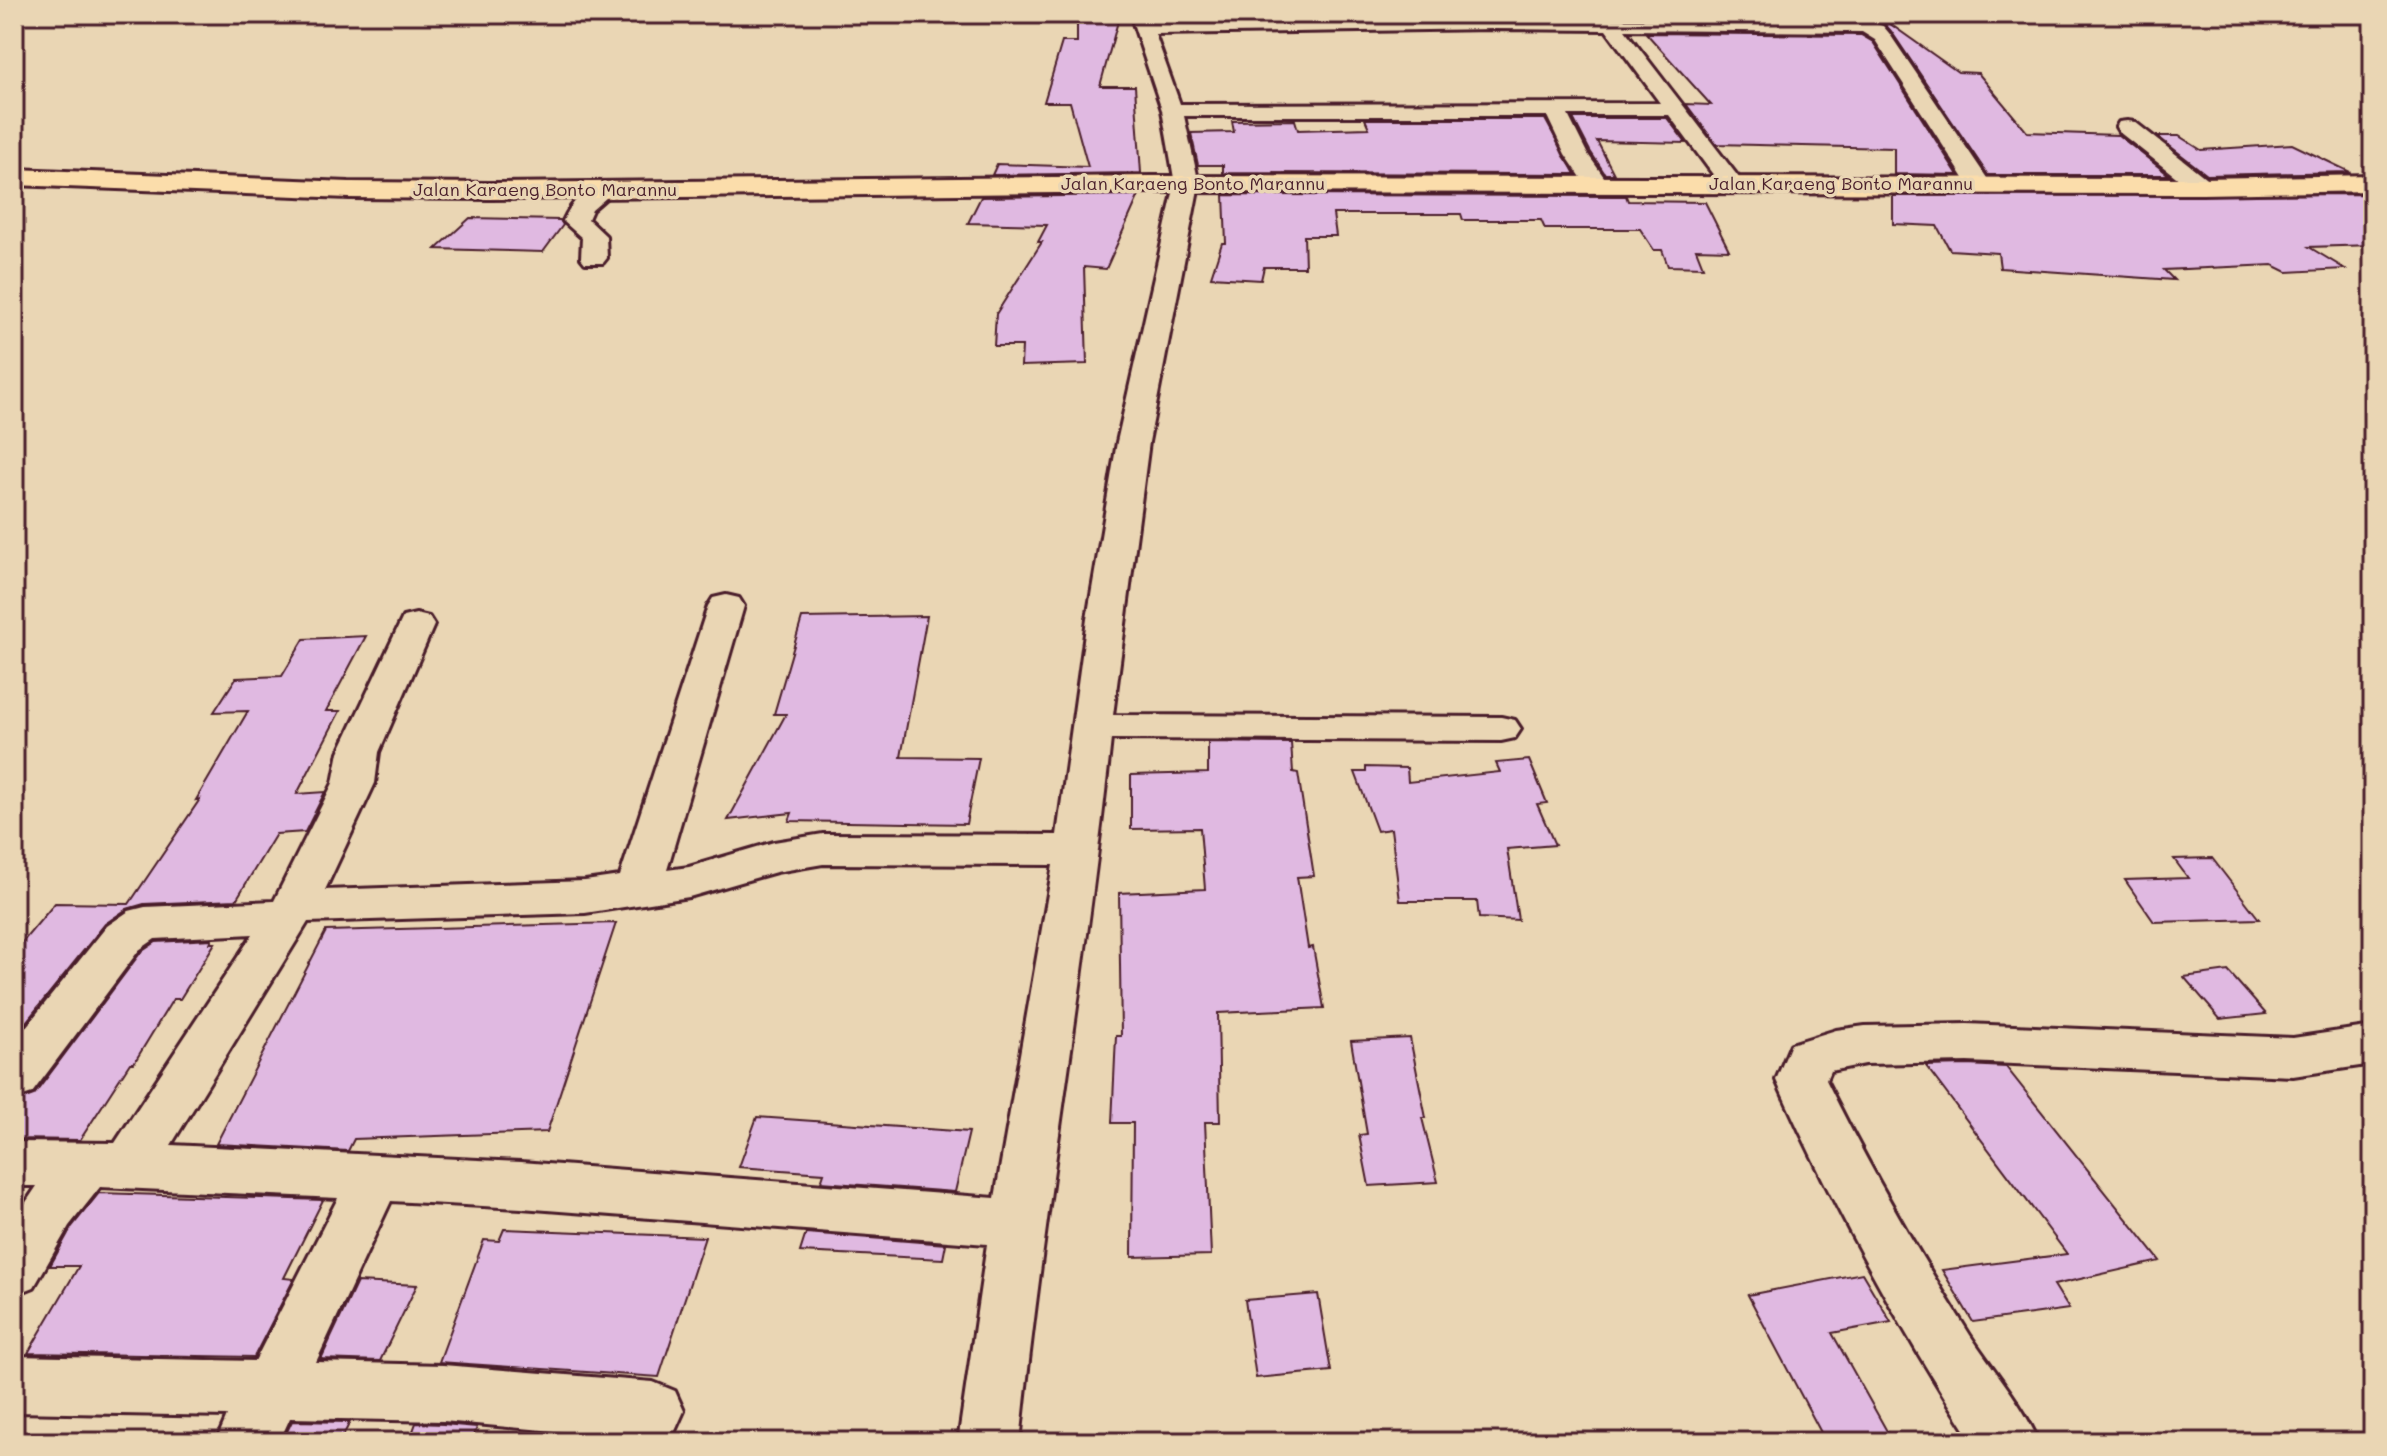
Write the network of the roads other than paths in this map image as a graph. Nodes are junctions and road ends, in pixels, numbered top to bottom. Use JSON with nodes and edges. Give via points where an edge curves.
{"nodes":[{"id":1,"x":1491,"y":19,"type":"edge"},
{"id":2,"x":1698,"y":19,"type":"edge"},
{"id":3,"x":1142,"y":22,"type":"edge"},
{"id":4,"x":1612,"y":25,"type":"junction"},
{"id":5,"x":1554,"y":109,"type":"junction"},
{"id":6,"x":1677,"y":109,"type":"junction"},
{"id":7,"x":1172,"y":110,"type":"junction"},
{"id":8,"x":2127,"y":127,"type":"dead end"},
{"id":9,"x":14,"y":177,"type":"edge"},
{"id":10,"x":1731,"y":183,"type":"junction"},
{"id":11,"x":1187,"y":184,"type":"junction"},
{"id":12,"x":1597,"y":184,"type":"junction"},
{"id":13,"x":1979,"y":184,"type":"junction"},
{"id":14,"x":2372,"y":184,"type":"edge"},
{"id":15,"x":2202,"y":186,"type":"junction"},
{"id":16,"x":602,"y":191,"type":"junction"},
{"id":17,"x":594,"y":258,"type":"dead end"},
{"id":18,"x":726,"y":606,"type":"dead end"},
{"id":19,"x":416,"y":625,"type":"dead end"},
{"id":20,"x":1092,"y":727,"type":"junction"},
{"id":21,"x":1501,"y":729,"type":"dead end"},
{"id":22,"x":1077,"y":850,"type":"junction"},
{"id":23,"x":638,"y":891,"type":"junction"},
{"id":24,"x":291,"y":911,"type":"junction"},
{"id":25,"x":2373,"y":1045,"type":"edge"},
{"id":26,"x":14,"y":1079,"type":"edge"},
{"id":27,"x":14,"y":1164,"type":"edge"},
{"id":28,"x":108,"y":1165,"type":"junction"},
{"id":29,"x":374,"y":1180,"type":"junction"},
{"id":30,"x":1021,"y":1223,"type":"junction"},
{"id":31,"x":14,"y":1270,"type":"edge"},
{"id":32,"x":14,"y":1384,"type":"edge"},
{"id":33,"x":273,"y":1389,"type":"junction"},
{"id":34,"x":653,"y":1411,"type":"dead end"},
{"id":35,"x":247,"y":1442,"type":"edge"},
{"id":36,"x":989,"y":1442,"type":"edge"},
{"id":37,"x":2008,"y":1442,"type":"edge"}],
"edges":[{"from":1,"to":3,"type":"street"},
{"from":1,"to":4,"type":"street"},
{"from":2,"to":4,"type":"street"},
{"from":2,"to":13,"type":"street","via":[[1876,30]]},
{"from":3,"to":7,"type":"street"},
{"from":4,"to":6,"type":"street"},
{"from":5,"to":6,"type":"street"},
{"from":5,"to":7,"type":"street"},
{"from":5,"to":12,"type":"street"},
{"from":6,"to":10,"type":"street"},
{"from":7,"to":11,"type":"street"},
{"from":8,"to":15,"type":"street"},
{"from":9,"to":16,"type":"main road","name":"Jalan Karaeng Bonto Marannu","via":[[349,190]]},
{"from":10,"to":12,"type":"main road","name":"Jalan Karaeng Bonto Marannu"},
{"from":10,"to":13,"type":"main road","name":"Jalan Karaeng Bonto Marannu"},
{"from":11,"to":12,"type":"main road","name":"Jalan Karaeng Bonto Marannu"},
{"from":11,"to":16,"type":"main road","name":"Jalan Karaeng Bonto Marannu"},
{"from":11,"to":20,"type":"street","via":[[1133,442]]},
{"from":13,"to":15,"type":"main road","name":"Jalan Karaeng Bonto Marannu"},
{"from":14,"to":15,"type":"main road","name":"Jalan Karaeng Bonto Marannu"},
{"from":16,"to":17,"type":"street","via":[[582,206],[575,221],[594,236]]},
{"from":18,"to":23,"type":"street"},
{"from":19,"to":24,"type":"street","via":[[359,752],[354,783]]},
{"from":20,"to":21,"type":"street"},
{"from":20,"to":22,"type":"street"},
{"from":22,"to":23,"type":"street","via":[[823,849]]},
{"from":22,"to":30,"type":"street"},
{"from":23,"to":24,"type":"street"},
{"from":24,"to":26,"type":"street","via":[[145,923],[123,938]]},
{"from":24,"to":28,"type":"street"},
{"from":25,"to":37,"type":"street","via":[[2278,1057],[1967,1043],[1865,1045],[1809,1058],[1801,1080],[1830,1142],[1950,1355]]},
{"from":27,"to":28,"type":"street"},
{"from":28,"to":29,"type":"street"},
{"from":28,"to":31,"type":"street","via":[[50,1210]]},
{"from":29,"to":30,"type":"street","via":[[521,1185]]},
{"from":29,"to":33,"type":"street"},
{"from":30,"to":36,"type":"street"},
{"from":32,"to":33,"type":"street"},
{"from":33,"to":34,"type":"street","via":[[471,1394]]},
{"from":33,"to":35,"type":"street"}]}
